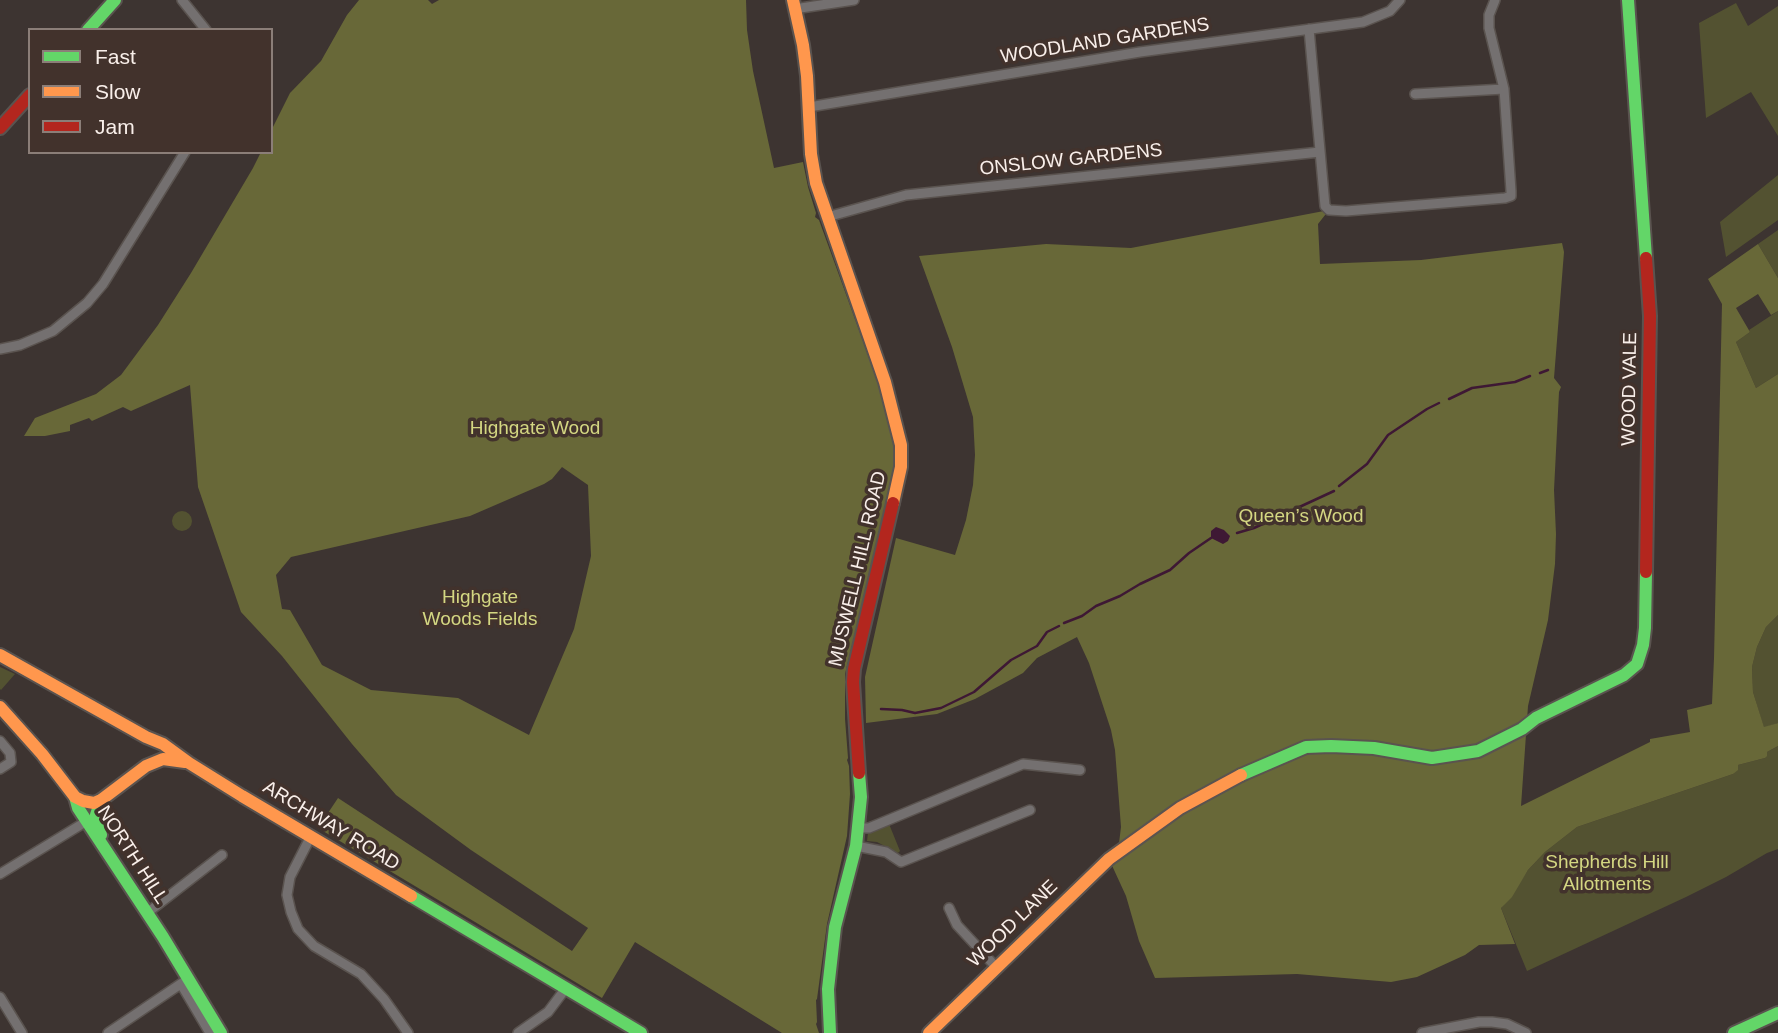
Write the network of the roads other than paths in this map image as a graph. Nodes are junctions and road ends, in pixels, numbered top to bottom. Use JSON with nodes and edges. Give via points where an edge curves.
{"nodes":[{"id":1,"x":115,"y":0,"type":"edge"},
{"id":2,"x":182,"y":0,"type":"edge"},
{"id":3,"x":854,"y":0,"type":"edge"},
{"id":4,"x":1400,"y":0,"type":"edge"},
{"id":5,"x":1495,"y":0,"type":"edge"},
{"id":6,"x":1628,"y":0,"type":"edge"},
{"id":7,"x":794,"y":5,"type":"edge"},
{"id":8,"x":90,"y":28,"type":"edge"},
{"id":9,"x":204,"y":28,"type":"edge"},
{"id":10,"x":1309,"y":29,"type":"junction"},
{"id":11,"x":1504,"y":89,"type":"junction"},
{"id":12,"x":1415,"y":93,"type":"dead end"},
{"id":13,"x":28,"y":97,"type":"edge"},
{"id":14,"x":809,"y":107,"type":"junction"},
{"id":15,"x":0,"y":128,"type":"edge"},
{"id":16,"x":1320,"y":152,"type":"junction"},
{"id":17,"x":184,"y":154,"type":"edge"},
{"id":18,"x":827,"y":217,"type":"junction"},
{"id":19,"x":0,"y":349,"type":"edge"},
{"id":20,"x":0,"y":655,"type":"edge"},
{"id":21,"x":0,"y":708,"type":"edge"},
{"id":22,"x":146,"y":737,"type":"junction"},
{"id":23,"x":0,"y":741,"type":"edge"},
{"id":24,"x":189,"y":763,"type":"junction"},
{"id":25,"x":146,"y":766,"type":"junction"},
{"id":26,"x":0,"y":769,"type":"edge"},
{"id":27,"x":1080,"y":770,"type":"dead end"},
{"id":28,"x":75,"y":797,"type":"junction"},
{"id":29,"x":101,"y":800,"type":"junction"},
{"id":30,"x":1030,"y":810,"type":"dead end"},
{"id":31,"x":91,"y":818,"type":"junction"},
{"id":32,"x":858,"y":828,"type":"junction"},
{"id":33,"x":311,"y":836,"type":"junction"},
{"id":34,"x":856,"y":846,"type":"junction"},
{"id":35,"x":1127,"y":847,"type":"joint"},
{"id":36,"x":222,"y":855,"type":"dead end"},
{"id":37,"x":0,"y":874,"type":"edge"},
{"id":38,"x":949,"y":908,"type":"dead end"},
{"id":39,"x":146,"y":913,"type":"junction"},
{"id":40,"x":996,"y":967,"type":"junction"},
{"id":41,"x":185,"y":982,"type":"junction"},
{"id":42,"x":566,"y":988,"type":"junction"},
{"id":43,"x":0,"y":998,"type":"edge"},
{"id":44,"x":1778,"y":1013,"type":"edge"},
{"id":45,"x":1739,"y":1032,"type":"edge"},
{"id":46,"x":22,"y":1033,"type":"edge"},
{"id":47,"x":108,"y":1033,"type":"edge"},
{"id":48,"x":210,"y":1033,"type":"edge"},
{"id":49,"x":221,"y":1033,"type":"edge"},
{"id":50,"x":408,"y":1033,"type":"edge"},
{"id":51,"x":518,"y":1033,"type":"edge"},
{"id":52,"x":641,"y":1033,"type":"edge"},
{"id":53,"x":830,"y":1033,"type":"edge"},
{"id":54,"x":929,"y":1033,"type":"edge"},
{"id":55,"x":1422,"y":1033,"type":"edge"},
{"id":56,"x":1526,"y":1033,"type":"edge"}],
"edges":[{"from":1,"to":8,"type":"main road"},
{"from":2,"to":9,"type":"street"},
{"from":3,"to":7,"type":"street"},
{"from":4,"to":10,"type":"street","name":"WOODLAND GARDENS","via":[[1390,12],[1363,22]]},
{"from":5,"to":11,"type":"street","via":[[1489,28]]},
{"from":6,"to":35,"type":"main road","name":"WOOD VALE","via":[[1650,316],[1645,628],[1637,664],[1478,751],[1432,758],[1374,748],[1306,747],[1250,770],[1180,808]]},
{"from":7,"to":14,"type":"main road","name":"MUSWELL HILL ROAD"},
{"from":10,"to":14,"type":"street","name":"WOODLAND GARDENS"},
{"from":10,"to":16,"type":"street"},
{"from":11,"to":12,"type":"street"},
{"from":11,"to":16,"type":"street","via":[[1511,196],[1333,212],[1325,206]]},
{"from":13,"to":15,"type":"main road"},
{"from":14,"to":18,"type":"main road","name":"MUSWELL HILL ROAD","via":[[816,183]]},
{"from":16,"to":18,"type":"street","name":"ONSLOW GARDENS","via":[[906,195]]},
{"from":17,"to":19,"type":"street","via":[[103,285],[87,303],[53,331]]},
{"from":18,"to":32,"type":"main road","name":"MUSWELL HILL ROAD","via":[[886,382],[901,445],[901,467],[854,669],[861,797]]},
{"from":20,"to":22,"type":"main road","name":"ARCHWAY ROAD"},
{"from":21,"to":28,"type":"main road","name":"NORTH HILL"},
{"from":22,"to":24,"type":"main road","name":"ARCHWAY ROAD"},
{"from":22,"to":25,"type":"main road","via":[[150,751]]},
{"from":23,"to":26,"type":"street","via":[[11,762]]},
{"from":24,"to":25,"type":"main road","via":[[163,759]]},
{"from":24,"to":33,"type":"main road","name":"ARCHWAY ROAD"},
{"from":25,"to":29,"type":"main road"},
{"from":27,"to":32,"type":"street","via":[[1023,764],[869,828]]},
{"from":28,"to":29,"type":"main road","via":[[90,803]]},
{"from":28,"to":31,"type":"main road","name":"NORTH HILL","via":[[78,808]]},
{"from":29,"to":31,"type":"main road"},
{"from":30,"to":34,"type":"street","via":[[901,862],[886,852]]},
{"from":31,"to":37,"type":"street"},
{"from":31,"to":39,"type":"main road","name":"NORTH HILL"},
{"from":32,"to":34,"type":"main road","name":"MUSWELL HILL ROAD"},
{"from":33,"to":42,"type":"main road","name":"ARCHWAY ROAD"},
{"from":33,"to":50,"type":"street","via":[[290,877],[287,895],[298,929],[314,946],[361,974]]},
{"from":34,"to":53,"type":"main road","name":"MUSWELL HILL ROAD","via":[[835,927],[828,989]]},
{"from":35,"to":40,"type":"main road","name":"WOOD LANE"},
{"from":36,"to":39,"type":"street"},
{"from":38,"to":40,"type":"street","via":[[957,925]]},
{"from":39,"to":41,"type":"main road","name":"NORTH HILL"},
{"from":40,"to":54,"type":"main road","name":"WOOD LANE"},
{"from":41,"to":47,"type":"street"},
{"from":41,"to":48,"type":"street","name":"NORTH HILL"},
{"from":41,"to":49,"type":"main road","name":"NORTH HILL"},
{"from":42,"to":51,"type":"street","via":[[548,1012]]},
{"from":42,"to":52,"type":"main road","name":"ARCHWAY ROAD","via":[[618,1025]]},
{"from":43,"to":46,"type":"street"},
{"from":44,"to":45,"type":"main road"},
{"from":55,"to":56,"type":"street","via":[[1492,1022]]}]}
